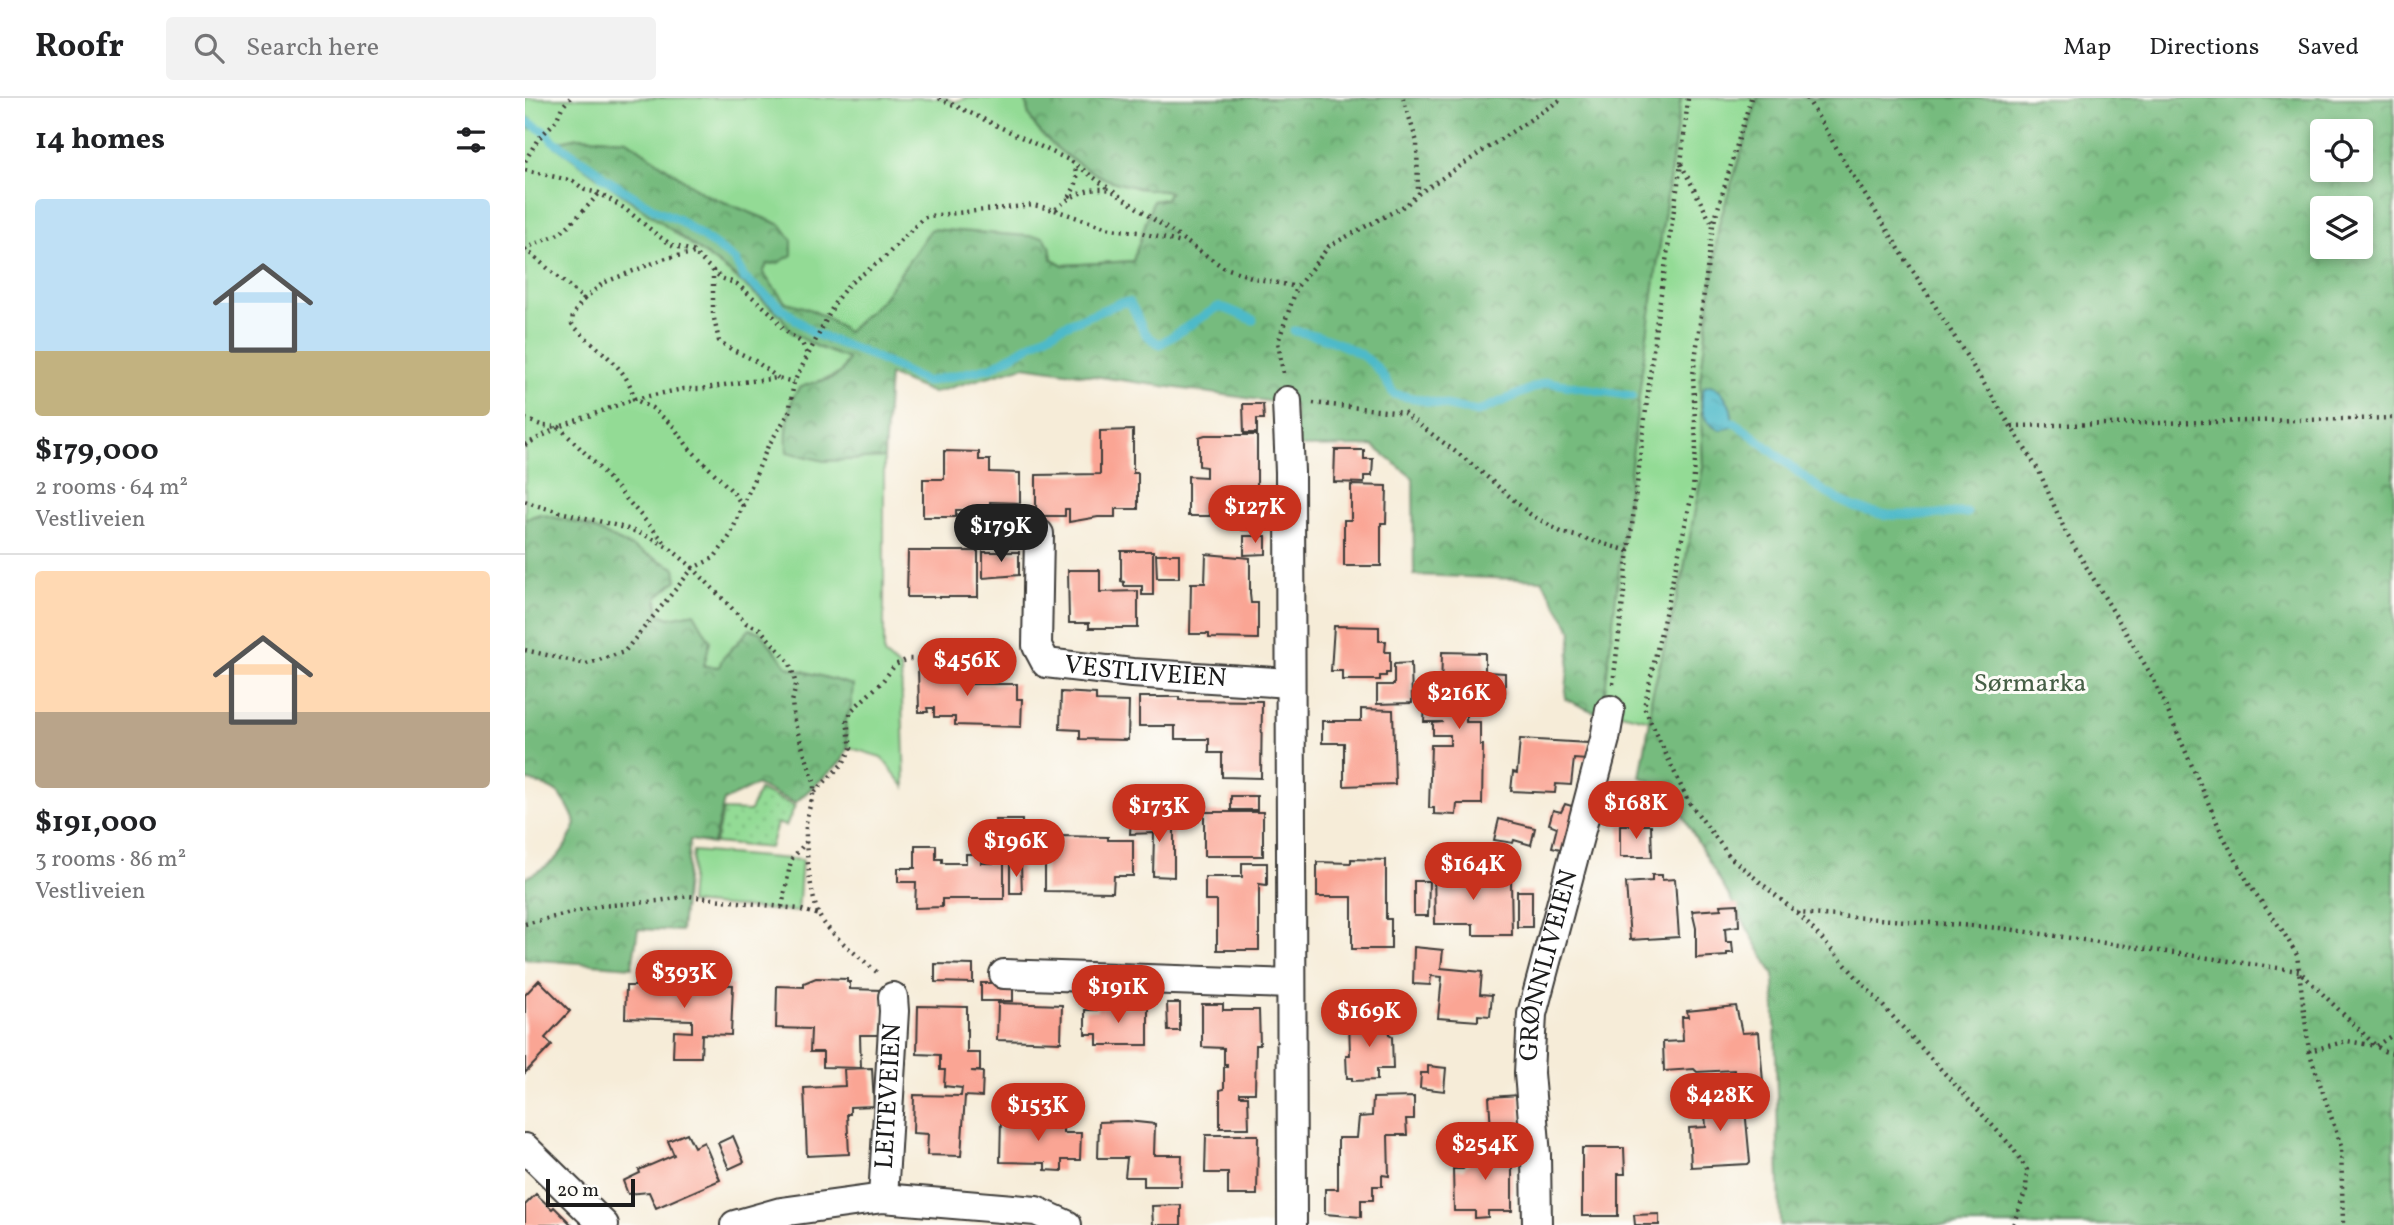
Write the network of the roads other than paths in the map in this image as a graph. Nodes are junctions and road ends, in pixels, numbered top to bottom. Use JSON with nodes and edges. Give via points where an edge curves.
{"nodes":[{"id":1,"x":1287,"y":401,"type":"road end"},
{"id":2,"x":1039,"y":534,"type":"dead end"},
{"id":3,"x":1290,"y":683,"type":"junction"},
{"id":4,"x":1610,"y":709,"type":"road end"},
{"id":5,"x":1004,"y":974,"type":"dead end"},
{"id":6,"x":1291,"y":985,"type":"junction"},
{"id":7,"x":893,"y":997,"type":"road end"},
{"id":8,"x":525,"y":1148,"type":"edge"},
{"id":9,"x":883,"y":1198,"type":"junction"},
{"id":10,"x":604,"y":1225,"type":"edge"},
{"id":11,"x":735,"y":1225,"type":"edge"},
{"id":12,"x":1067,"y":1225,"type":"edge"},
{"id":13,"x":1292,"y":1225,"type":"edge"},
{"id":14,"x":1537,"y":1225,"type":"edge"}],
"edges":[{"from":1,"to":3,"type":"street"},
{"from":2,"to":3,"type":"street","name":"VESTLIVEIEN","via":[[1037,646],[1046,663]]},
{"from":3,"to":6,"type":"street"},
{"from":4,"to":14,"type":"street","name":"GRØNNLIVEIEN","via":[[1605,739],[1583,799],[1532,1014],[1529,1073]]},
{"from":5,"to":6,"type":"street"},
{"from":6,"to":13,"type":"street"},
{"from":7,"to":9,"type":"street","name":"LEITEVEIEN"},
{"from":8,"to":10,"type":"street"},
{"from":9,"to":11,"type":"street","name":"LEITEVEIEN","via":[[781,1212]]},
{"from":9,"to":12,"type":"street","name":"LEITEVEIEN","via":[[1036,1211]]}]}
